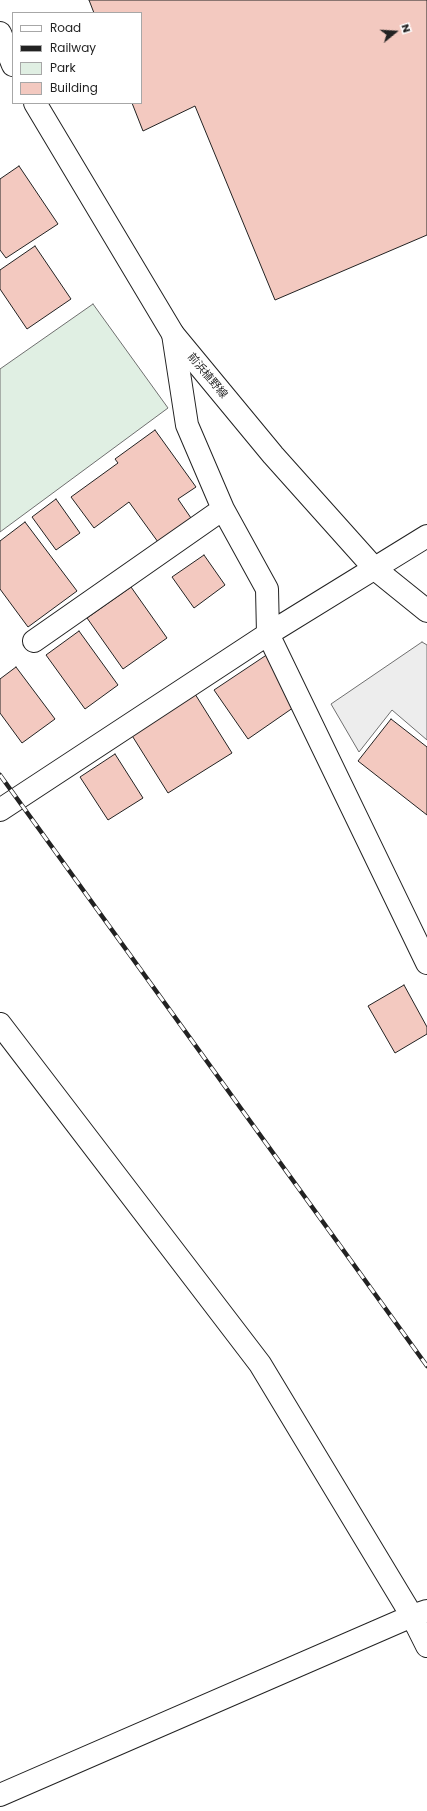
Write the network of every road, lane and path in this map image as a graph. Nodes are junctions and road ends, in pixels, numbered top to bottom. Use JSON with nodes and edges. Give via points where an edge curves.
{"nodes":[{"id":1,"x":0,"y":33,"type":"edge"},
{"id":2,"x":12,"y":63,"type":"edge"},
{"id":3,"x":36,"y":104,"type":"edge"},
{"id":4,"x":173,"y":334,"type":"junction"},
{"id":5,"x":223,"y":509,"type":"junction"},
{"id":6,"x":427,"y":536,"type":"edge"},
{"id":7,"x":375,"y":569,"type":"junction"},
{"id":8,"x":427,"y":611,"type":"edge"},
{"id":9,"x":268,"y":634,"type":"junction"},
{"id":10,"x":34,"y":641,"type":"dead end"},
{"id":11,"x":0,"y":810,"type":"edge"},
{"id":12,"x":427,"y":963,"type":"edge"},
{"id":13,"x":0,"y":1024,"type":"edge"},
{"id":14,"x":419,"y":1614,"type":"edge"},
{"id":15,"x":427,"y":1646,"type":"edge"},
{"id":16,"x":0,"y":1795,"type":"edge"}],
"edges":[{"from":1,"to":2,"type":"street"},
{"from":3,"to":4,"type":"street","name":"前浜植野線"},
{"from":4,"to":5,"type":"street","via":[[187,425]]},
{"from":4,"to":7,"type":"street","name":"前浜植野線","via":[[273,455]]},
{"from":5,"to":9,"type":"street","via":[[267,589]]},
{"from":5,"to":10,"type":"street"},
{"from":6,"to":7,"type":"street"},
{"from":7,"to":8,"type":"street","name":"前浜植野線"},
{"from":7,"to":9,"type":"street"},
{"from":9,"to":11,"type":"street"},
{"from":9,"to":12,"type":"street"},
{"from":13,"to":14,"type":"street","via":[[260,1364]]},
{"from":14,"to":15,"type":"street"},
{"from":14,"to":16,"type":"street"}]}
